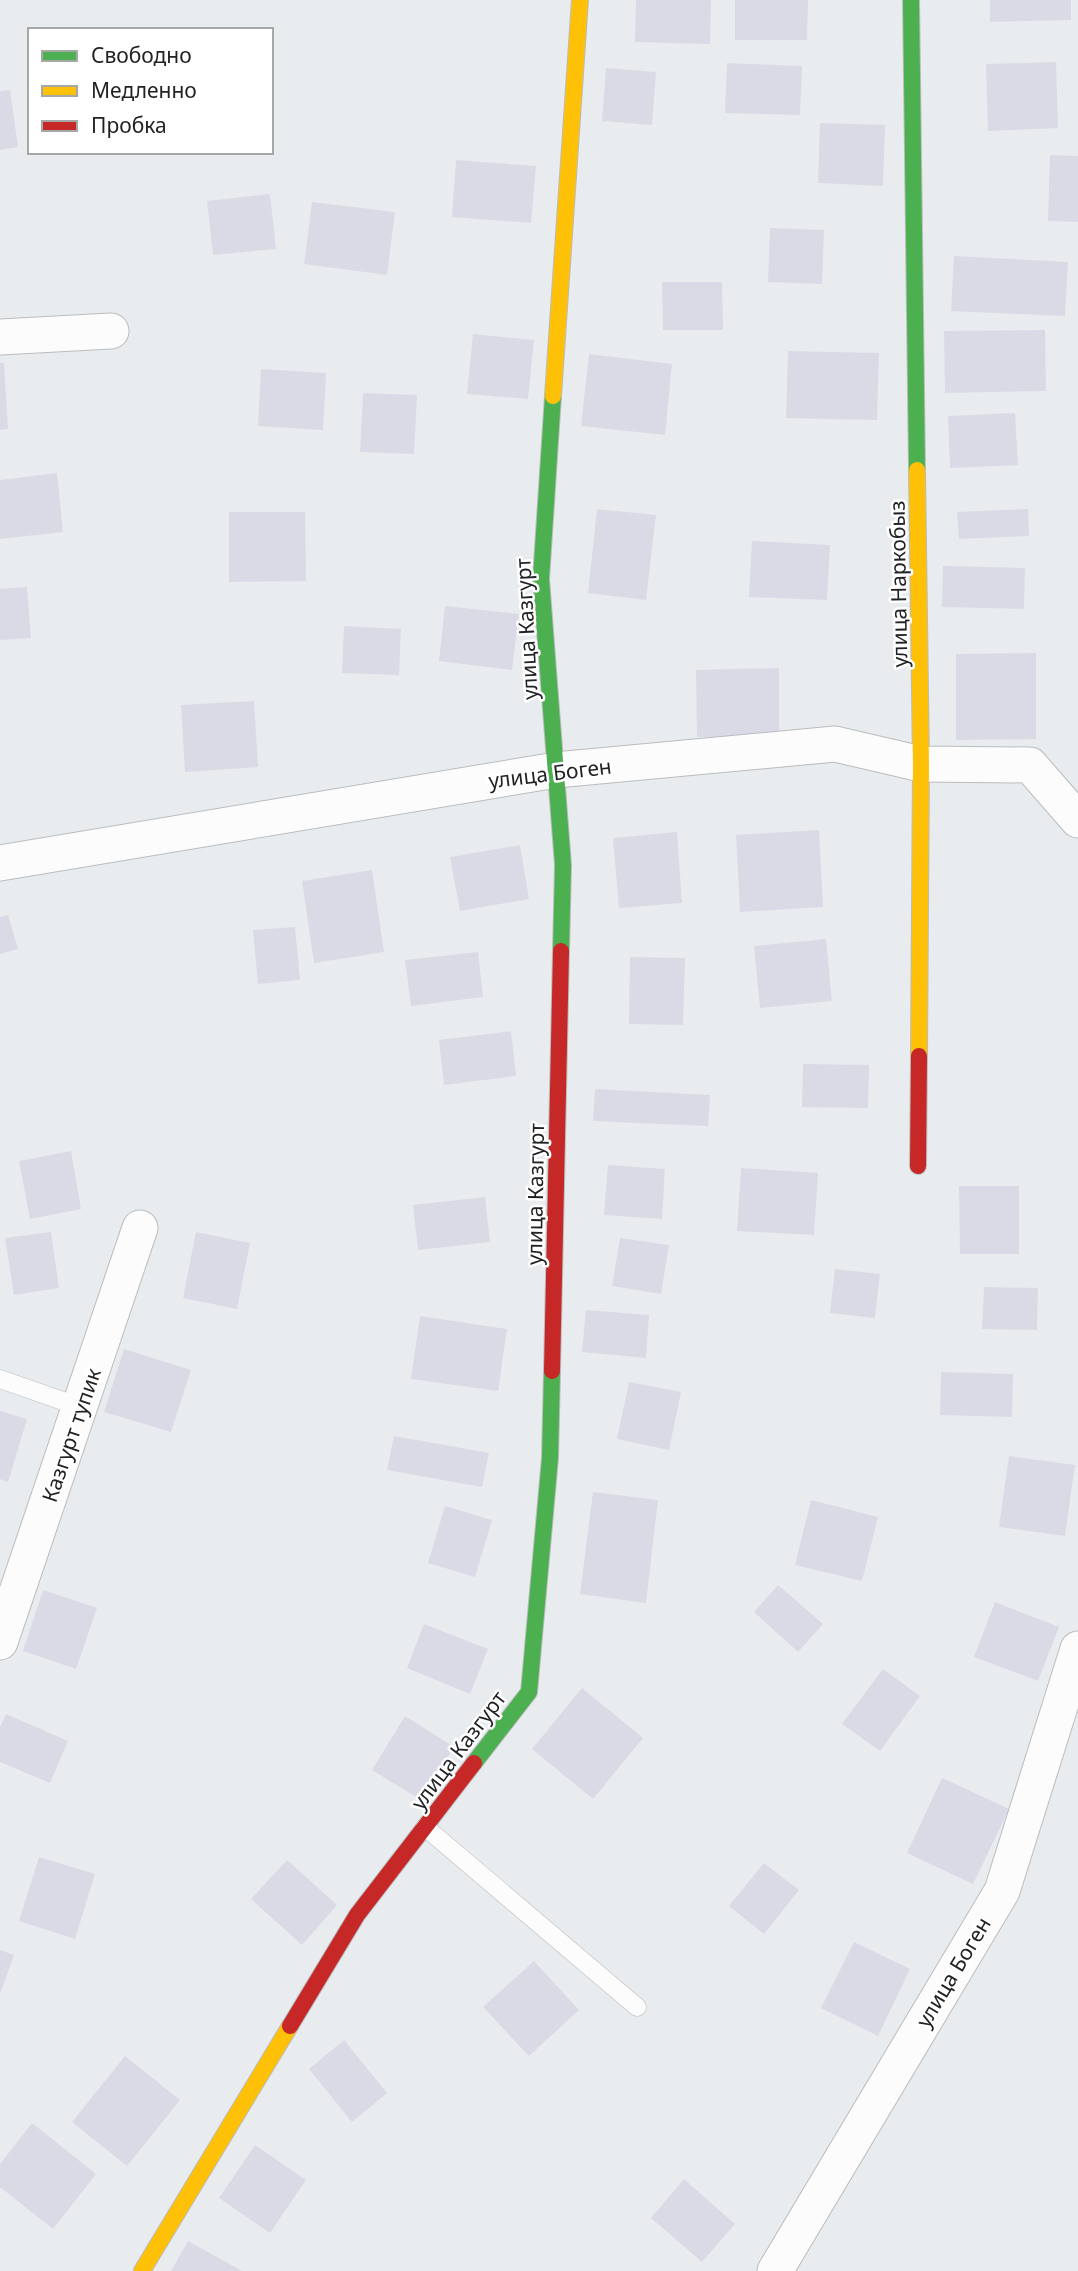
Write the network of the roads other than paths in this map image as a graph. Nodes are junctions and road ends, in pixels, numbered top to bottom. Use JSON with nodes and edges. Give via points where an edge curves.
{"nodes":[{"id":1,"x":580,"y":0,"type":"edge"},
{"id":2,"x":911,"y":0,"type":"edge"},
{"id":3,"x":111,"y":331,"type":"dead end"},
{"id":4,"x":0,"y":337,"type":"edge"},
{"id":5,"x":921,"y":764,"type":"junction"},
{"id":6,"x":556,"y":770,"type":"junction"},
{"id":7,"x":1078,"y":820,"type":"edge"},
{"id":8,"x":0,"y":863,"type":"edge"},
{"id":9,"x":918,"y":1167,"type":"dead end"},
{"id":10,"x":140,"y":1228,"type":"dead end"},
{"id":11,"x":0,"y":1379,"type":"edge"},
{"id":12,"x":80,"y":1407,"type":"junction"},
{"id":13,"x":0,"y":1642,"type":"edge"},
{"id":14,"x":1078,"y":1649,"type":"edge"},
{"id":15,"x":425,"y":1827,"type":"junction"},
{"id":16,"x":637,"y":2007,"type":"dead end"},
{"id":17,"x":142,"y":2271,"type":"edge"},
{"id":18,"x":775,"y":2271,"type":"edge"}],
"edges":[{"from":1,"to":6,"type":"street","name":"улица Казгурт","via":[[541,579]]},
{"from":2,"to":5,"type":"street","name":"улица Наркобыз"},
{"from":3,"to":4,"type":"street"},
{"from":5,"to":6,"type":"street","name":"улица Боген","via":[[835,744]]},
{"from":5,"to":7,"type":"street","name":"улица Боген","via":[[1030,765]]},
{"from":5,"to":9,"type":"street","name":"улица Наркобыз"},
{"from":6,"to":8,"type":"street","name":"улица Боген"},
{"from":6,"to":15,"type":"street","name":"улица Казгурт","via":[[563,865],[550,1458],[529,1692]]},
{"from":10,"to":12,"type":"street","name":"Казгурт тупик"},
{"from":11,"to":12,"type":"lane"},
{"from":12,"to":13,"type":"street","name":"Казгурт тупик"},
{"from":14,"to":18,"type":"street","name":"улица Боген","via":[[1002,1891]]},
{"from":15,"to":16,"type":"lane"},
{"from":15,"to":17,"type":"street","name":"улица Казгурт","via":[[358,1914]]}]}
